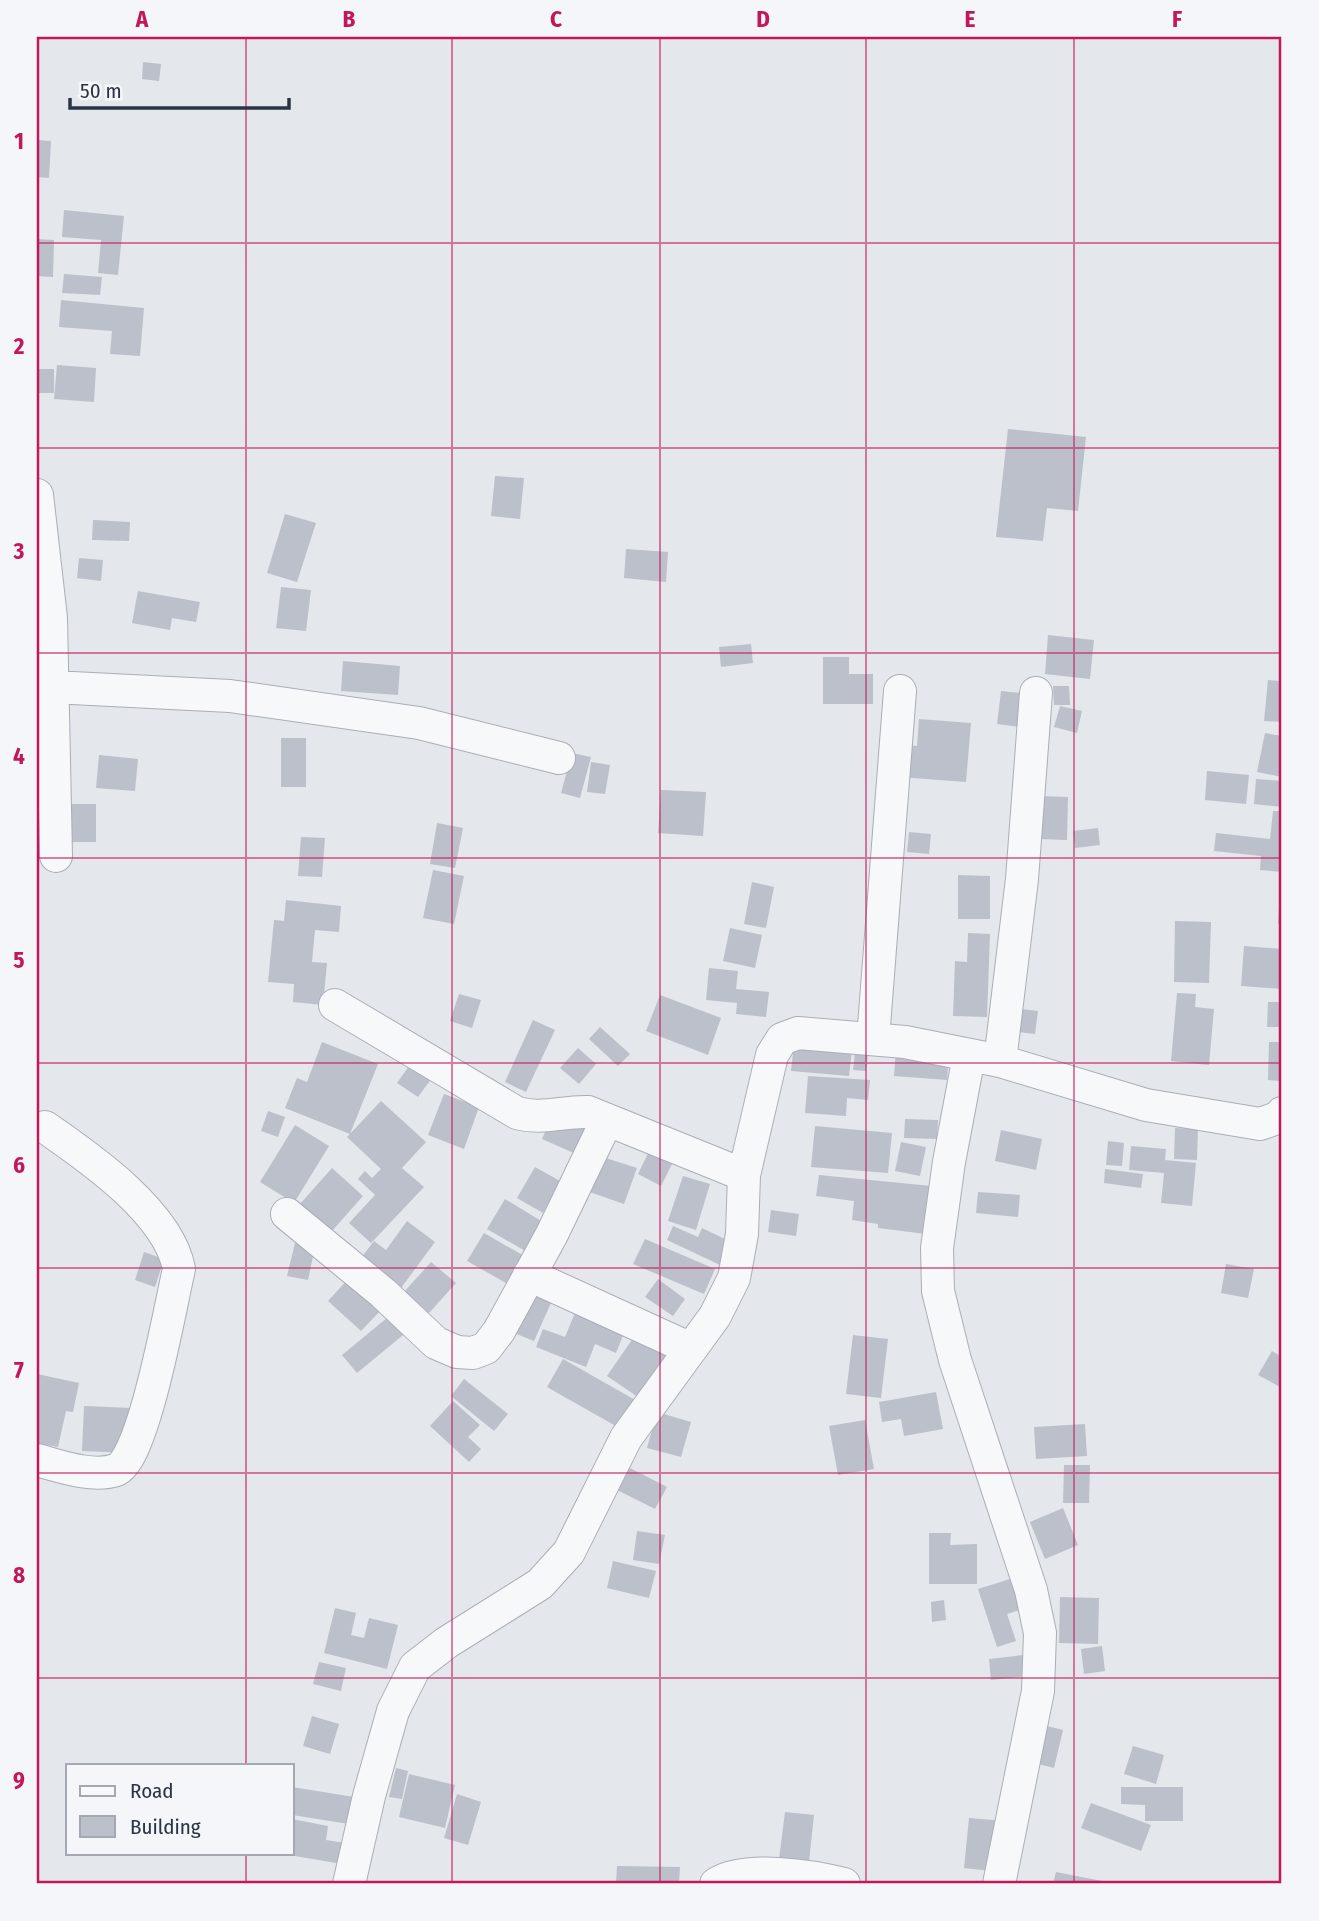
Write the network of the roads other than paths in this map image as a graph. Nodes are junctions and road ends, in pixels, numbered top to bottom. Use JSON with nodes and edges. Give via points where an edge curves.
{"nodes":[{"id":1,"x":37,"y":495,"type":"edge"},
{"id":2,"x":52,"y":687,"type":"junction"},
{"id":3,"x":900,"y":691,"type":"dead end"},
{"id":4,"x":1037,"y":693,"type":"dead end"},
{"id":5,"x":559,"y":758,"type":"dead end"},
{"id":6,"x":56,"y":856,"type":"dead end"},
{"id":7,"x":335,"y":1005,"type":"dead end"},
{"id":8,"x":873,"y":1039,"type":"junction"},
{"id":9,"x":969,"y":1056,"type":"junction"},
{"id":10,"x":1000,"y":1061,"type":"junction"},
{"id":11,"x":1282,"y":1113,"type":"edge"},
{"id":12,"x":607,"y":1120,"type":"junction"},
{"id":13,"x":45,"y":1127,"type":"dead end"},
{"id":14,"x":744,"y":1175,"type":"junction"},
{"id":15,"x":287,"y":1214,"type":"dead end"},
{"id":16,"x":530,"y":1275,"type":"junction"},
{"id":17,"x":691,"y":1349,"type":"junction"},
{"id":18,"x":37,"y":1460,"type":"edge"},
{"id":19,"x":349,"y":1884,"type":"edge"},
{"id":20,"x":716,"y":1884,"type":"edge"},
{"id":21,"x":844,"y":1884,"type":"edge"},
{"id":22,"x":999,"y":1884,"type":"edge"}],
"edges":[{"from":1,"to":2,"type":"street","via":[[51,618]]},
{"from":2,"to":5,"type":"street","via":[[230,696],[419,723]]},
{"from":2,"to":6,"type":"street"},
{"from":3,"to":8,"type":"street"},
{"from":4,"to":10,"type":"street","via":[[1022,879]]},
{"from":7,"to":12,"type":"street","via":[[517,1113],[536,1119],[588,1112]]},
{"from":8,"to":9,"type":"street"},
{"from":8,"to":14,"type":"street","via":[[798,1032],[782,1039],[772,1055]]},
{"from":9,"to":10,"type":"street"},
{"from":9,"to":22,"type":"street","via":[[937,1248],[938,1291],[955,1360],[1031,1590],[1040,1633],[1038,1692]]},
{"from":10,"to":11,"type":"street","via":[[1146,1105],[1260,1124]]},
{"from":12,"to":14,"type":"street"},
{"from":12,"to":16,"type":"street"},
{"from":13,"to":18,"type":"street","via":[[106,1170],[166,1235],[179,1269],[146,1415],[128,1461],[117,1470],[96,1472]]},
{"from":14,"to":17,"type":"street","via":[[742,1234],[734,1278]]},
{"from":15,"to":16,"type":"street","via":[[436,1343],[457,1352],[486,1348]]},
{"from":16,"to":17,"type":"street"},
{"from":17,"to":19,"type":"street","via":[[626,1438],[569,1552],[540,1584],[415,1667],[393,1711]]},
{"from":20,"to":21,"type":"street","via":[[737,1875],[768,1874]]}]}
